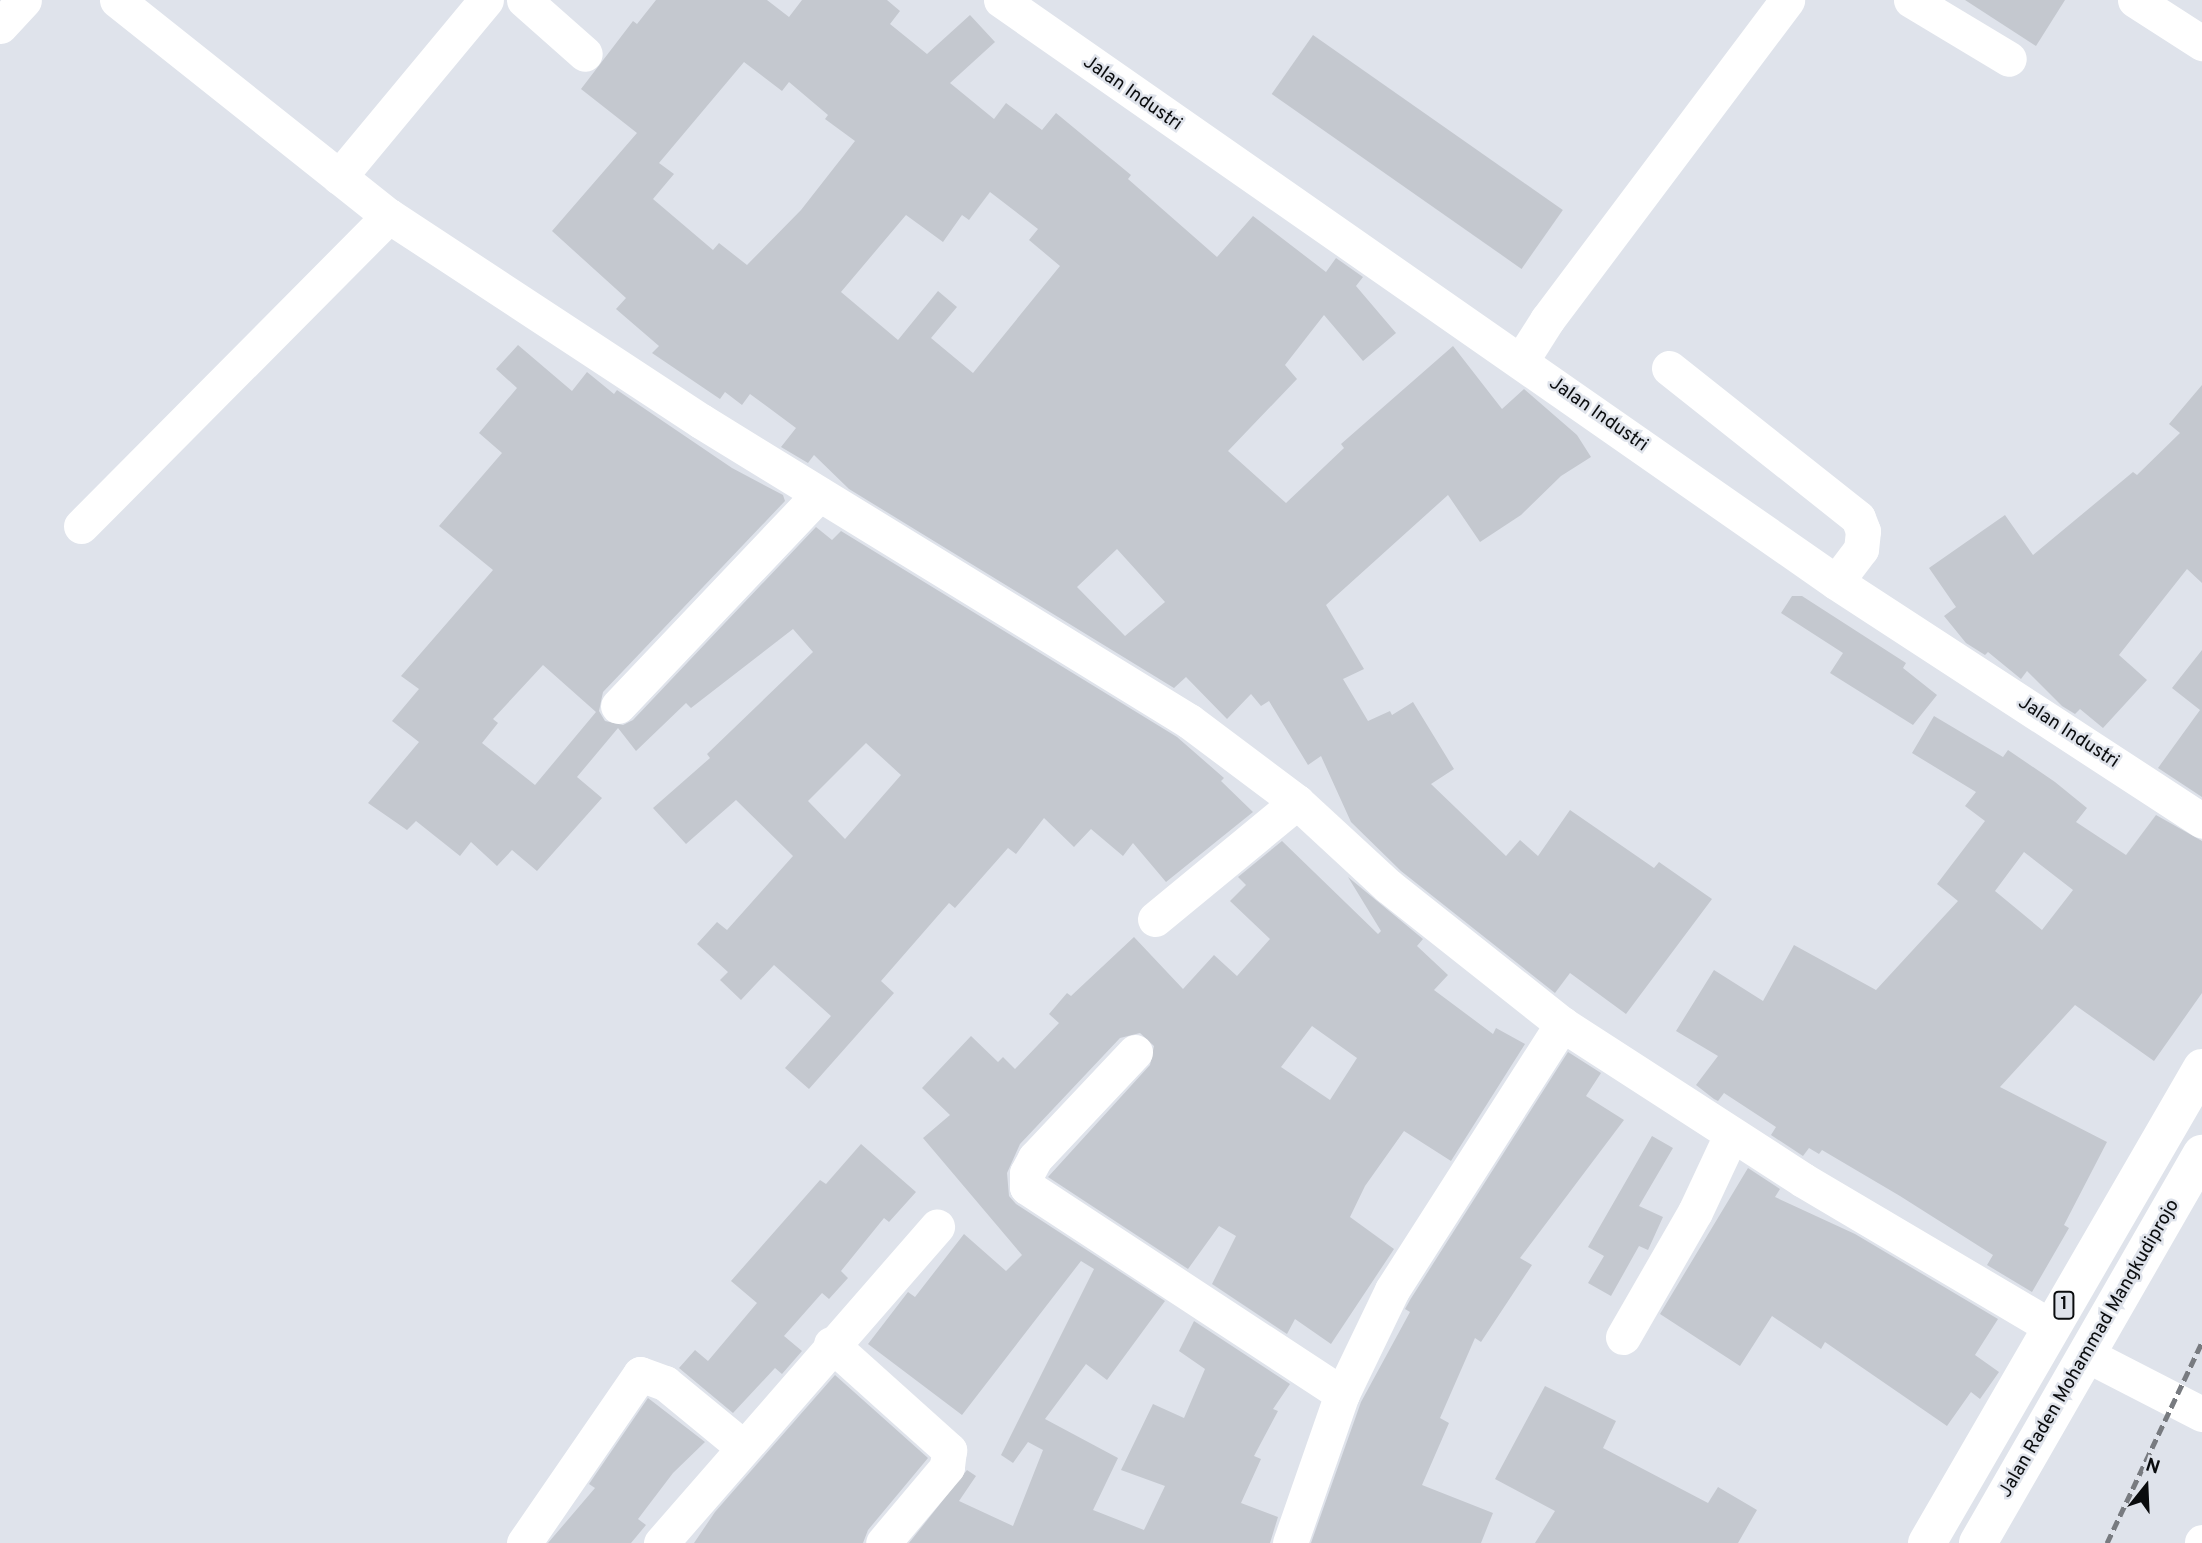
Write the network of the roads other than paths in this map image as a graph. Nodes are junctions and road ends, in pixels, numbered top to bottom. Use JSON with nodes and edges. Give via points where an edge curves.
{"nodes":[{"id":1,"x":24,"y":0,"type":"edge"},
{"id":2,"x":117,"y":0,"type":"edge"},
{"id":3,"x":486,"y":0,"type":"edge"},
{"id":4,"x":524,"y":0,"type":"edge"},
{"id":5,"x":1001,"y":0,"type":"edge"},
{"id":6,"x":1787,"y":0,"type":"edge"},
{"id":7,"x":1911,"y":0,"type":"edge"},
{"id":8,"x":2135,"y":0,"type":"edge"},
{"id":9,"x":0,"y":26,"type":"edge"},
{"id":10,"x":2202,"y":43,"type":"edge"},
{"id":11,"x":585,"y":54,"type":"dead end"},
{"id":12,"x":2009,"y":59,"type":"dead end"},
{"id":13,"x":340,"y":177,"type":"junction"},
{"id":14,"x":389,"y":216,"type":"junction"},
{"id":15,"x":1521,"y":361,"type":"junction"},
{"id":16,"x":1669,"y":368,"type":"dead end"},
{"id":17,"x":819,"y":494,"type":"junction"},
{"id":18,"x":81,"y":526,"type":"dead end"},
{"id":19,"x":1836,"y":582,"type":"junction"},
{"id":20,"x":618,"y":706,"type":"dead end"},
{"id":21,"x":1297,"y":802,"type":"junction"},
{"id":22,"x":2202,"y":821,"type":"edge"},
{"id":23,"x":1155,"y":919,"type":"dead end"},
{"id":24,"x":1562,"y":1024,"type":"junction"},
{"id":25,"x":1135,"y":1052,"type":"dead end"},
{"id":26,"x":2202,"y":1068,"type":"edge"},
{"id":27,"x":1731,"y":1135,"type":"junction"},
{"id":28,"x":2202,"y":1154,"type":"edge"},
{"id":29,"x":937,"y":1227,"type":"dead end"},
{"id":30,"x":2052,"y":1327,"type":"junction"},
{"id":31,"x":1623,"y":1338,"type":"dead end"},
{"id":32,"x":831,"y":1344,"type":"junction"},
{"id":33,"x":2087,"y":1355,"type":"junction"},
{"id":34,"x":1342,"y":1394,"type":"junction"},
{"id":35,"x":2202,"y":1414,"type":"edge"},
{"id":36,"x":743,"y":1447,"type":"junction"},
{"id":37,"x":524,"y":1543,"type":"edge"},
{"id":38,"x":662,"y":1543,"type":"edge"},
{"id":39,"x":883,"y":1543,"type":"edge"},
{"id":40,"x":1290,"y":1543,"type":"edge"},
{"id":41,"x":1927,"y":1543,"type":"edge"},
{"id":42,"x":1978,"y":1543,"type":"edge"}],
"edges":[{"from":1,"to":9,"type":"street"},
{"from":2,"to":13,"type":"street"},
{"from":3,"to":13,"type":"street"},
{"from":4,"to":11,"type":"street"},
{"from":5,"to":15,"type":"street","name":"Jalan Industri"},
{"from":6,"to":15,"type":"street"},
{"from":7,"to":12,"type":"street"},
{"from":8,"to":10,"type":"street"},
{"from":13,"to":14,"type":"street"},
{"from":14,"to":17,"type":"street"},
{"from":14,"to":18,"type":"street"},
{"from":15,"to":19,"type":"street","name":"Jalan Industri"},
{"from":16,"to":19,"type":"street","via":[[1858,518],[1864,540],[1861,549]]},
{"from":17,"to":20,"type":"street"},
{"from":17,"to":21,"type":"street","via":[[1149,692]]},
{"from":19,"to":22,"type":"street","name":"Jalan Industri"},
{"from":21,"to":23,"type":"street"},
{"from":21,"to":24,"type":"street","via":[[1388,886]]},
{"from":24,"to":27,"type":"street"},
{"from":24,"to":34,"type":"street","via":[[1398,1280]]},
{"from":25,"to":34,"type":"street","via":[[1035,1158],[1027,1173],[1027,1188]]},
{"from":26,"to":30,"type":"highway","number":"1"},
{"from":27,"to":30,"type":"street"},
{"from":27,"to":31,"type":"street","via":[[1695,1212]]},
{"from":28,"to":33,"type":"highway","name":"Jalan Raden Mohammad Mangkudiprojo","number":"1"},
{"from":29,"to":32,"type":"street"},
{"from":30,"to":41,"type":"highway","number":"1"},
{"from":32,"to":36,"type":"street"},
{"from":32,"to":39,"type":"street","via":[[949,1450],[947,1467]]},
{"from":33,"to":35,"type":"street"},
{"from":33,"to":42,"type":"highway","name":"Jalan Raden Mohammad Mangkudiprojo","number":"1"},
{"from":34,"to":40,"type":"street"},
{"from":36,"to":37,"type":"street","via":[[665,1383],[640,1374]]},
{"from":36,"to":38,"type":"street"}]}
